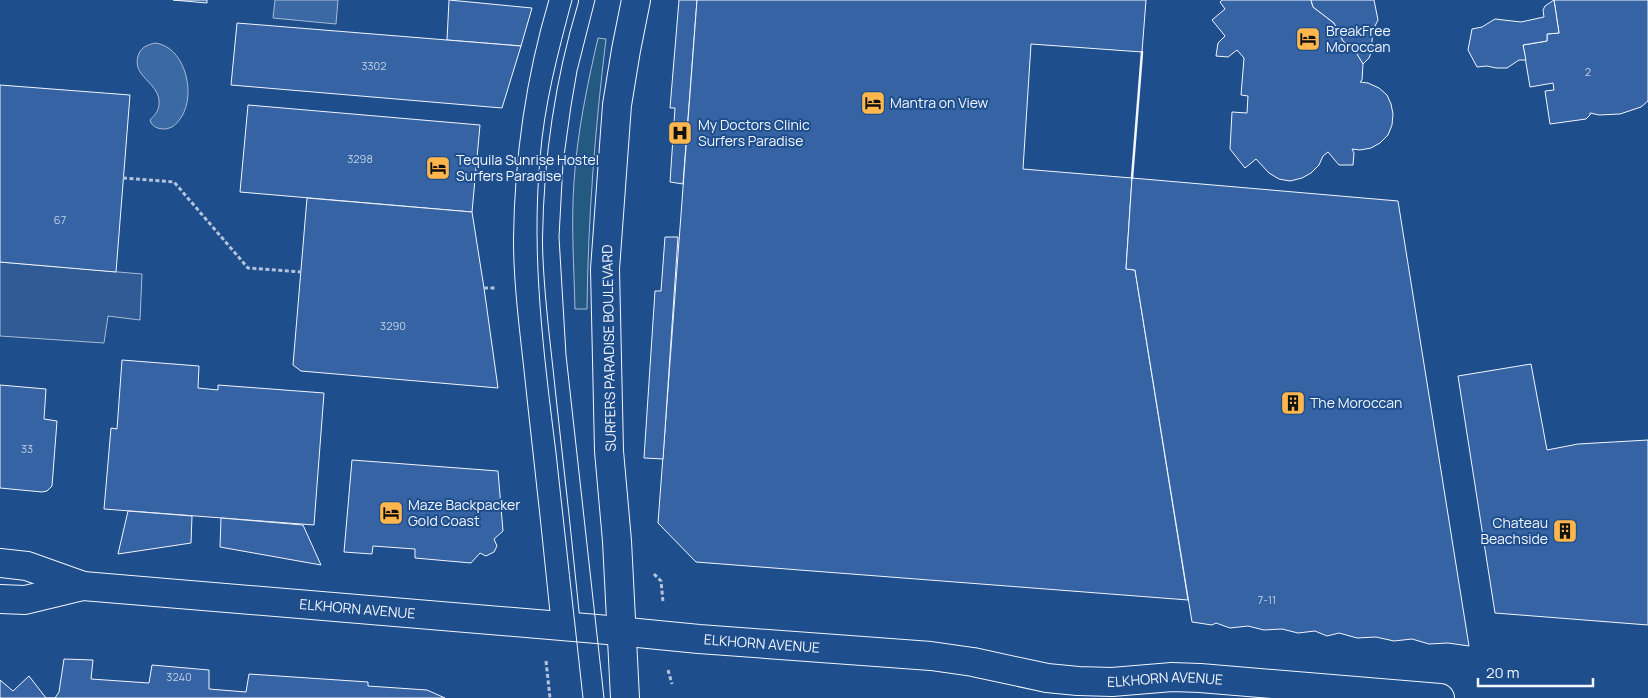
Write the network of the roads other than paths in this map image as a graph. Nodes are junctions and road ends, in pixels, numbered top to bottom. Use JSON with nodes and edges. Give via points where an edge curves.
{"nodes":[{"id":1,"x":564,"y":0,"type":"edge"},
{"id":2,"x":636,"y":0,"type":"edge"},
{"id":3,"x":0,"y":563,"type":"edge"},
{"id":4,"x":83,"y":586,"type":"junction"},
{"id":5,"x":0,"y":599,"type":"edge"},
{"id":6,"x":566,"y":626,"type":"junction"},
{"id":7,"x":622,"y":631,"type":"junction"},
{"id":8,"x":1079,"y":690,"type":"edge"},
{"id":9,"x":625,"y":698,"type":"edge"},
{"id":10,"x":1440,"y":698,"type":"edge"}],
"edges":[{"from":1,"to":6,"type":"street","via":[[540,106],[528,239]]},
{"from":2,"to":7,"type":"street","name":"SURFERS PARADISE BOULEVARD","via":[[617,106],[606,269],[610,451]]},
{"from":3,"to":4,"type":"street","name":"ELKHORN AVENUE","via":[[27,566]]},
{"from":4,"to":5,"type":"street","name":"ELKHORN AVENUE","via":[[25,600]]},
{"from":4,"to":6,"type":"street","name":"ELKHORN AVENUE"},
{"from":6,"to":7,"type":"street","name":"ELKHORN AVENUE"},
{"from":7,"to":8,"type":"street","name":"ELKHORN AVENUE","via":[[931,656],[1047,678]]},
{"from":7,"to":9,"type":"street","name":"SURFERS PARADISE BOULEVARD"},
{"from":8,"to":10,"type":"street","name":"ELKHORN AVENUE","via":[[1112,682],[1172,677]]}]}
